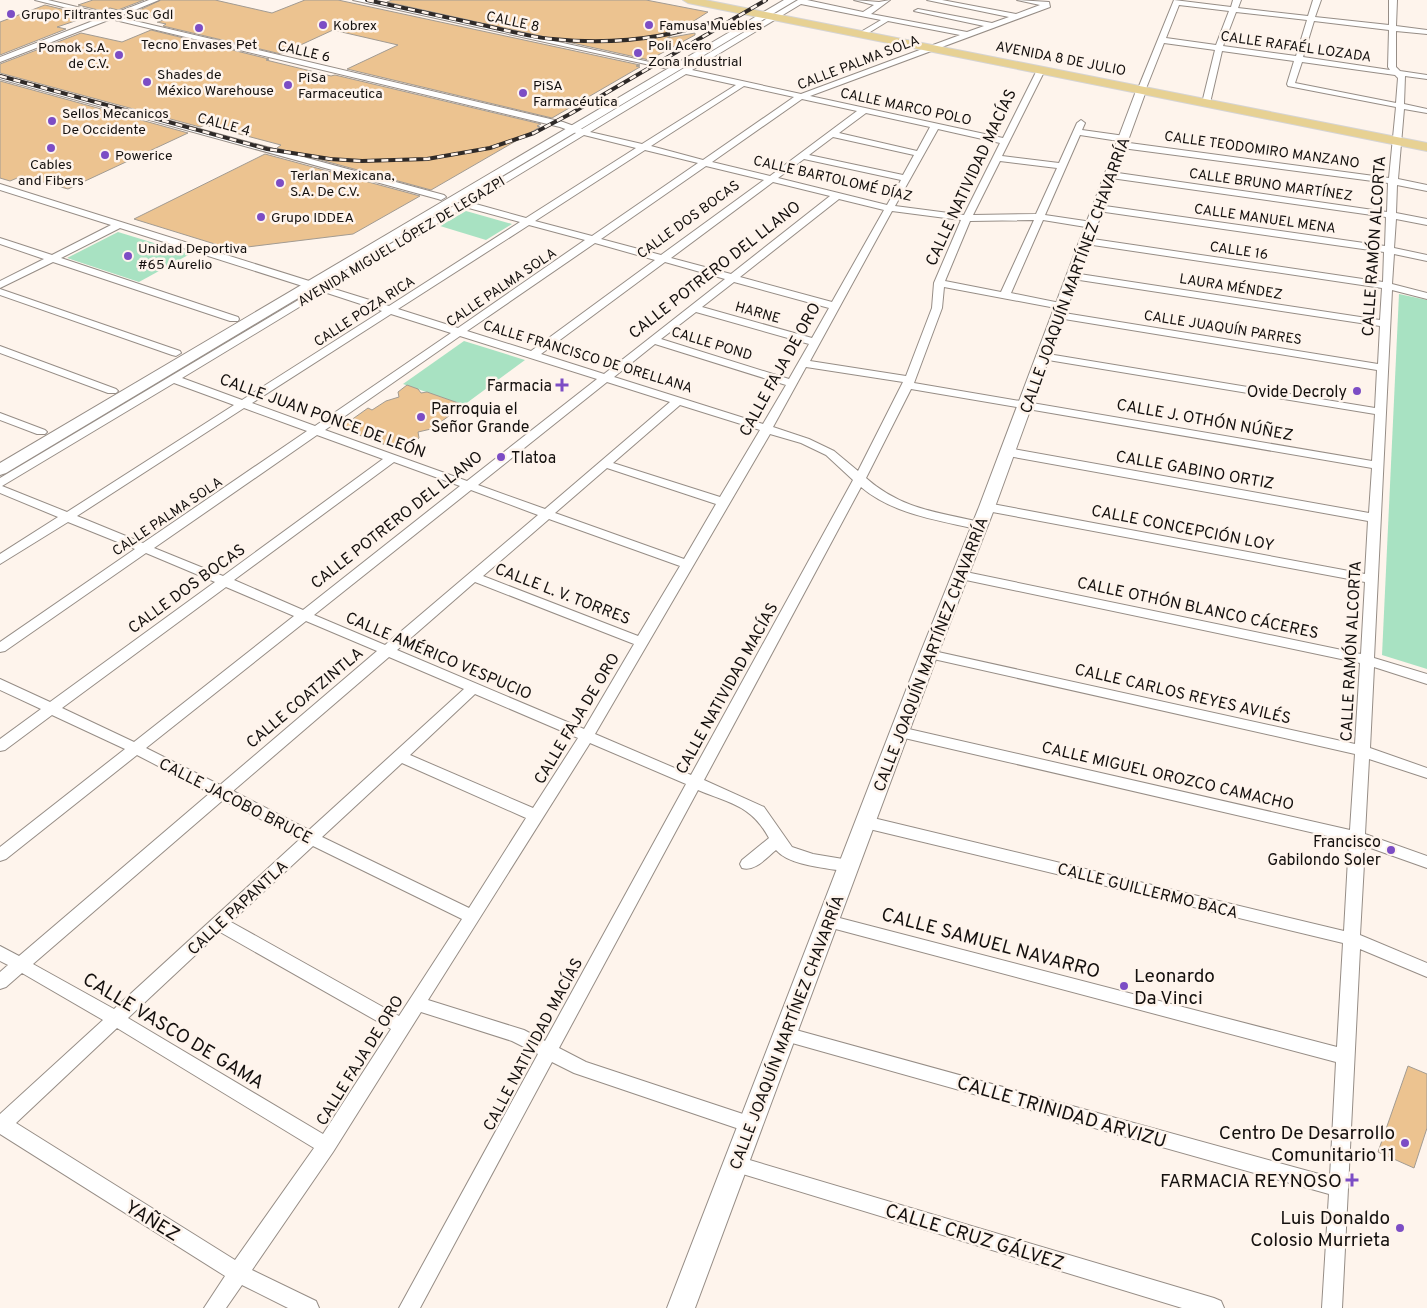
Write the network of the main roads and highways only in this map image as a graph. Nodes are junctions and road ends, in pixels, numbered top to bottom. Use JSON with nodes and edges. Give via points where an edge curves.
{"nodes":[{"id":1,"x":688,"y":0,"type":"edge"},
{"id":2,"x":777,"y":0,"type":"edge"},
{"id":3,"x":798,"y":1,"type":"edge"},
{"id":4,"x":765,"y":15,"type":"junction"},
{"id":5,"x":652,"y":78,"type":"junction"},
{"id":6,"x":1141,"y":91,"type":"junction"},
{"id":7,"x":573,"y":129,"type":"junction"},
{"id":8,"x":1427,"y":147,"type":"edge"},
{"id":9,"x":312,"y":285,"type":"junction"},
{"id":10,"x":0,"y":457,"type":"edge"},
{"id":11,"x":0,"y":470,"type":"edge"},
{"id":12,"x":681,"y":1308,"type":"edge"}],
"edges":[{"from":1,"to":4,"type":"main road","name":"AVENIDA 8 DE JULIO"},
{"from":2,"to":4,"type":"main road","name":"AVENIDA MIGUEL LÓPEZ DE LEGAZPI"},
{"from":3,"to":4,"type":"main road","name":"AVENIDA MIGUEL LÓPEZ DE LEGAZPI"},
{"from":4,"to":5,"type":"main road","name":"AVENIDA MIGUEL LÓPEZ DE LEGAZPI"},
{"from":4,"to":5,"type":"main road","name":"AVENIDA MIGUEL LÓPEZ DE LEGAZPI","via":[[664,66]]},
{"from":4,"to":6,"type":"main road","name":"AVENIDA 8 DE JULIO"},
{"from":5,"to":7,"type":"main road","name":"AVENIDA MIGUEL LÓPEZ DE LEGAZPI"},
{"from":6,"to":8,"type":"main road","name":"AVENIDA 8 DE JULIO"},
{"from":6,"to":12,"type":"main road","name":"CALLE JOAQUÍN MARTÍNEZ CHAVARRÍA","via":[[1008,452]]},
{"from":7,"to":9,"type":"main road","name":"AVENIDA MIGUEL LÓPEZ DE LEGAZPI"},
{"from":7,"to":9,"type":"main road","name":"AVENIDA MIGUEL LÓPEZ DE LEGAZPI","via":[[441,197]]},
{"from":9,"to":10,"type":"main road","name":"AVENIDA MIGUEL LÓPEZ DE LEGAZPI","via":[[234,319]]},
{"from":9,"to":11,"type":"main road","name":"AVENIDA MIGUEL LÓPEZ DE LEGAZPI"}]}
